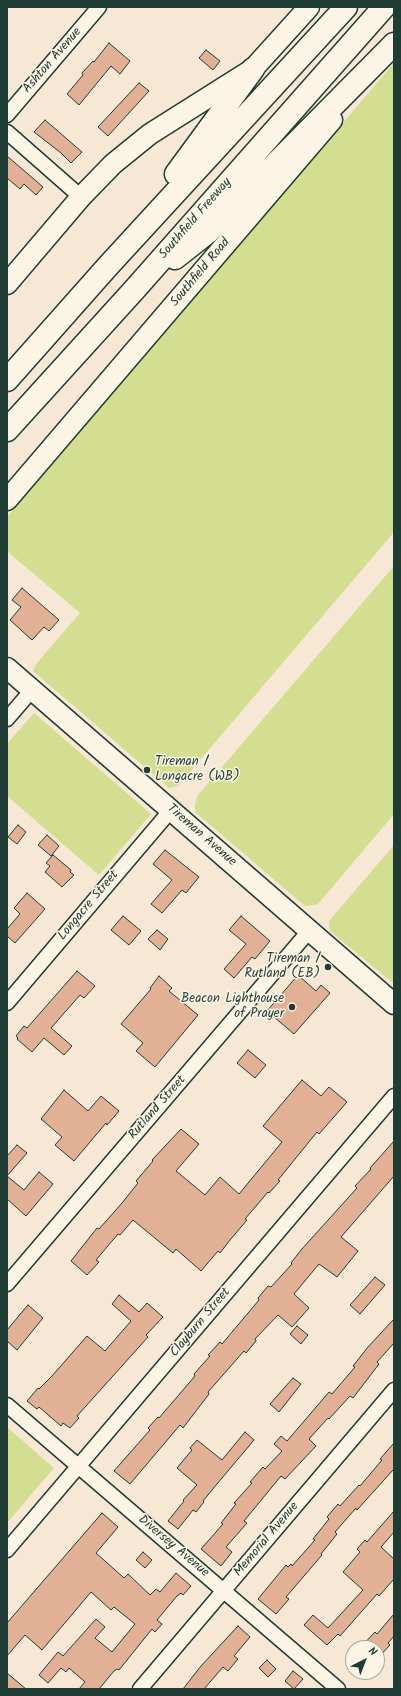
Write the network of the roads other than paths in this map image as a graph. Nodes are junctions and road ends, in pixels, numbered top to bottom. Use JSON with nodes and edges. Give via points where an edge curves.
{"nodes":[{"id":1,"x":99,"y":7,"type":"edge"},
{"id":2,"x":309,"y":7,"type":"edge"},
{"id":3,"x":346,"y":7,"type":"edge"},
{"id":4,"x":384,"y":7,"type":"edge"},
{"id":5,"x":394,"y":45,"type":"edge"},
{"id":6,"x":253,"y":69,"type":"junction"},
{"id":7,"x":7,"y":115,"type":"edge"},
{"id":8,"x":7,"y":132,"type":"edge"},
{"id":9,"x":81,"y":197,"type":"junction"},
{"id":10,"x":108,"y":266,"type":"junction"},
{"id":11,"x":7,"y":284,"type":"edge"},
{"id":12,"x":135,"y":290,"type":"junction"},
{"id":13,"x":7,"y":380,"type":"edge"},
{"id":14,"x":7,"y":430,"type":"edge"},
{"id":15,"x":7,"y":500,"type":"edge"},
{"id":16,"x":7,"y":668,"type":"edge"},
{"id":17,"x":32,"y":690,"type":"junction"},
{"id":18,"x":7,"y":719,"type":"edge"},
{"id":19,"x":171,"y":810,"type":"junction"},
{"id":20,"x":309,"y":931,"type":"junction"},
{"id":21,"x":7,"y":1003,"type":"edge"},
{"id":22,"x":394,"y":1004,"type":"edge"},
{"id":23,"x":394,"y":1096,"type":"edge"},
{"id":24,"x":7,"y":1284,"type":"edge"},
{"id":25,"x":394,"y":1390,"type":"edge"},
{"id":26,"x":7,"y":1405,"type":"edge"},
{"id":27,"x":78,"y":1467,"type":"junction"},
{"id":28,"x":7,"y":1550,"type":"edge"},
{"id":29,"x":224,"y":1590,"type":"junction"},
{"id":30,"x":140,"y":1689,"type":"edge"},
{"id":31,"x":338,"y":1689,"type":"edge"}],
"edges":[{"from":1,"to":7,"type":"street","name":"Ashton Avenue"},
{"from":2,"to":6,"type":"main road"},
{"from":3,"to":10,"type":"highway"},
{"from":4,"to":12,"type":"highway","name":"Southfield Freeway"},
{"from":5,"to":12,"type":"highway","via":[[208,232]]},
{"from":5,"to":15,"type":"main road","name":"Southfield Road"},
{"from":6,"to":9,"type":"main road","via":[[150,134],[113,164]]},
{"from":6,"to":10,"type":"highway"},
{"from":8,"to":9,"type":"street"},
{"from":9,"to":11,"type":"main road"},
{"from":10,"to":13,"type":"highway"},
{"from":12,"to":14,"type":"highway","name":"Southfield Freeway"},
{"from":16,"to":17,"type":"main road","name":"Tireman Avenue"},
{"from":17,"to":18,"type":"street"},
{"from":17,"to":19,"type":"main road","name":"Tireman Avenue"},
{"from":19,"to":20,"type":"main road","name":"Tireman Avenue"},
{"from":19,"to":21,"type":"street","name":"Longacre Street"},
{"from":20,"to":22,"type":"main road","name":"Tireman Avenue"},
{"from":20,"to":24,"type":"street","name":"Rutland Street"},
{"from":23,"to":27,"type":"street","name":"Clayburn Street"},
{"from":25,"to":29,"type":"street","name":"Memorial Avenue"},
{"from":26,"to":27,"type":"street","name":"Diversey Avenue"},
{"from":27,"to":28,"type":"street","name":"Clayburn Street"},
{"from":27,"to":29,"type":"street","name":"Diversey Avenue"},
{"from":29,"to":30,"type":"street","name":"Memorial Avenue"},
{"from":29,"to":31,"type":"street","name":"Diversey Avenue"}]}
